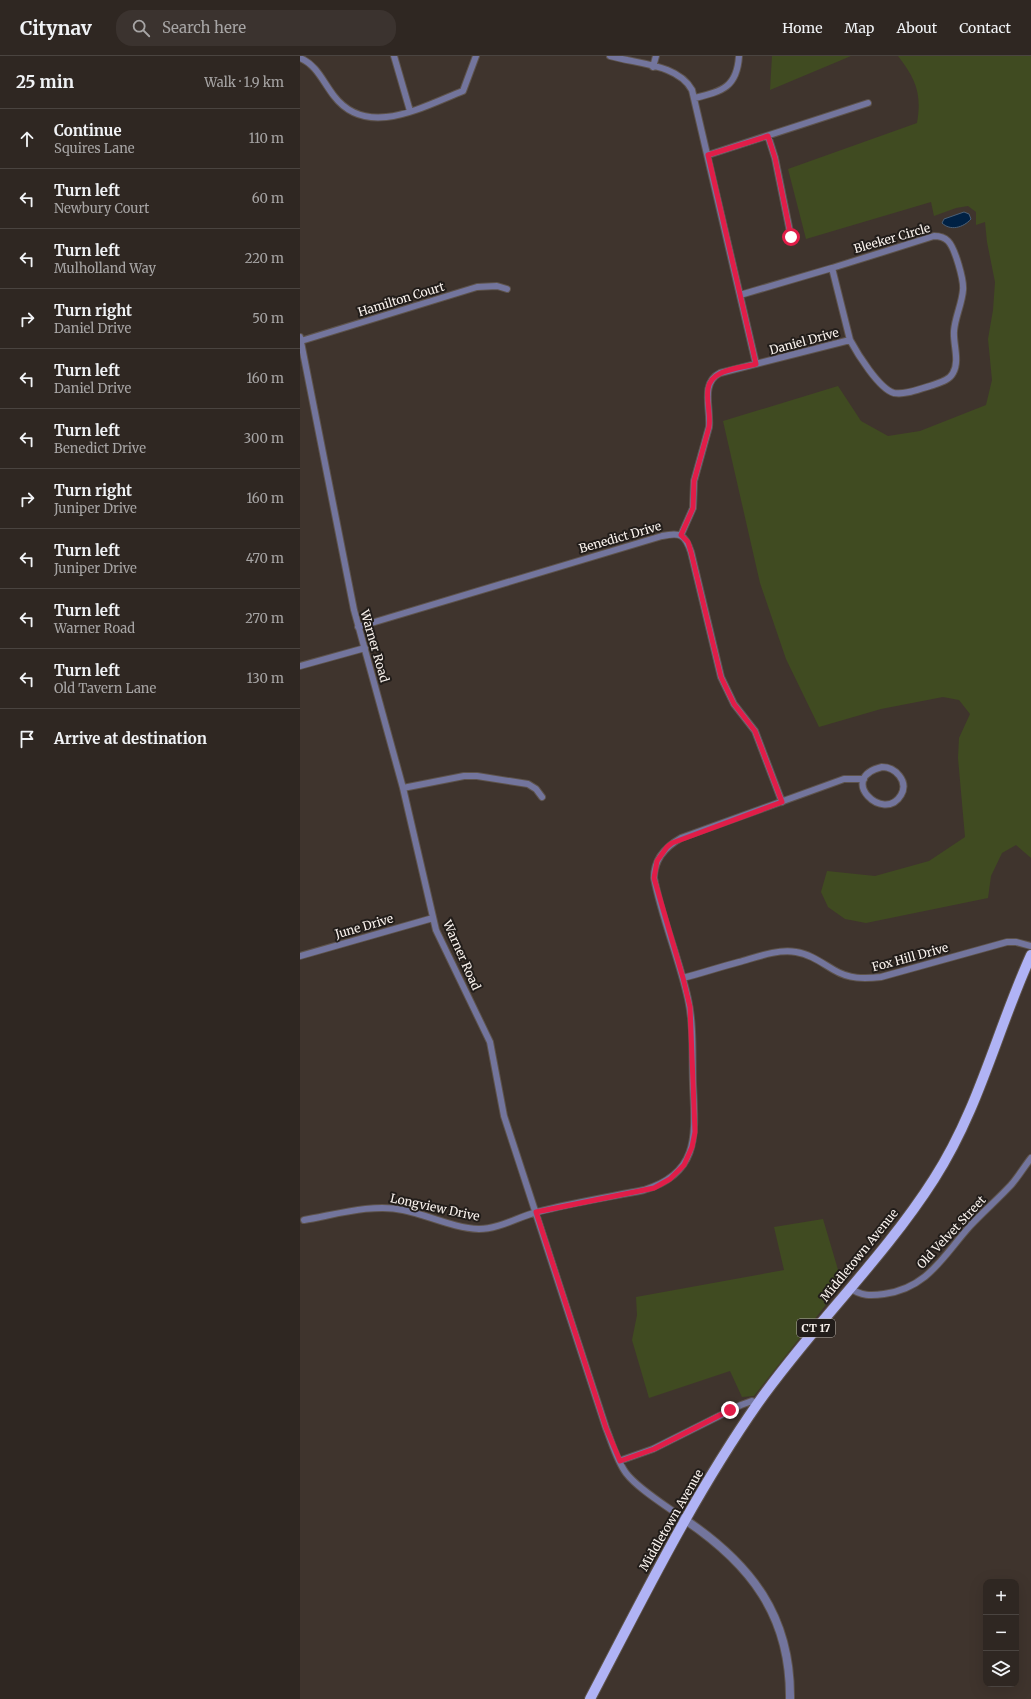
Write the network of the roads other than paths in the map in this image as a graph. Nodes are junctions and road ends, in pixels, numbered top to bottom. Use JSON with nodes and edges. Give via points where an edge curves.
{"nodes":[{"id":1,"x":394,"y":56,"type":"edge"},
{"id":2,"x":476,"y":56,"type":"edge"},
{"id":3,"x":610,"y":56,"type":"edge"},
{"id":4,"x":656,"y":56,"type":"edge"},
{"id":5,"x":739,"y":56,"type":"edge"},
{"id":6,"x":300,"y":58,"type":"edge"},
{"id":7,"x":653,"y":66,"type":"junction"},
{"id":8,"x":695,"y":98,"type":"junction"},
{"id":9,"x":868,"y":103,"type":"dead end"},
{"id":10,"x":410,"y":111,"type":"junction"},
{"id":11,"x":768,"y":136,"type":"junction"},
{"id":12,"x":708,"y":155,"type":"junction"},
{"id":13,"x":791,"y":237,"type":"dead end"},
{"id":14,"x":832,"y":268,"type":"junction"},
{"id":15,"x":507,"y":289,"type":"dead end"},
{"id":16,"x":740,"y":296,"type":"junction"},
{"id":17,"x":300,"y":339,"type":"edge"},
{"id":18,"x":850,"y":340,"type":"junction"},
{"id":19,"x":756,"y":364,"type":"junction"},
{"id":20,"x":302,"y":366,"type":"edge"},
{"id":21,"x":681,"y":535,"type":"junction"},
{"id":22,"x":358,"y":627,"type":"junction"},
{"id":23,"x":365,"y":648,"type":"junction"},
{"id":24,"x":300,"y":666,"type":"edge"},
{"id":25,"x":864,"y":779,"type":"junction"},
{"id":26,"x":402,"y":788,"type":"junction"},
{"id":27,"x":542,"y":797,"type":"dead end"},
{"id":28,"x":782,"y":802,"type":"junction"},
{"id":29,"x":433,"y":918,"type":"junction"},
{"id":30,"x":1031,"y":946,"type":"edge"},
{"id":31,"x":1031,"y":955,"type":"edge"},
{"id":32,"x":300,"y":956,"type":"edge"},
{"id":33,"x":683,"y":978,"type":"junction"},
{"id":34,"x":1031,"y":1158,"type":"edge"},
{"id":35,"x":536,"y":1212,"type":"junction"},
{"id":36,"x":304,"y":1220,"type":"dead end"},
{"id":37,"x":850,"y":1288,"type":"junction"},
{"id":38,"x":758,"y":1403,"type":"junction"},
{"id":39,"x":620,"y":1461,"type":"junction"},
{"id":40,"x":684,"y":1519,"type":"junction"},
{"id":41,"x":590,"y":1699,"type":"edge"},
{"id":42,"x":790,"y":1699,"type":"edge"}],
"edges":[{"from":1,"to":10,"type":"street"},
{"from":2,"to":10,"type":"street","via":[[463,92]]},
{"from":3,"to":7,"type":"street"},
{"from":4,"to":7,"type":"street"},
{"from":5,"to":8,"type":"street","via":[[738,72],[731,83],[716,92]]},
{"from":6,"to":10,"type":"street","via":[[313,66],[341,104],[357,115],[376,118]]},
{"from":7,"to":8,"type":"street","via":[[680,75],[689,84]]},
{"from":8,"to":12,"type":"street"},
{"from":9,"to":11,"type":"street"},
{"from":11,"to":12,"type":"street"},
{"from":11,"to":13,"type":"street"},
{"from":12,"to":16,"type":"street"},
{"from":14,"to":16,"type":"street","name":"Bleeker Circle"},
{"from":14,"to":18,"type":"street","name":"Bleeker Circle"},
{"from":14,"to":18,"type":"street","name":"Bleeker Circle","via":[[938,236],[950,244],[962,279],[963,290],[954,331],[955,366],[952,376],[945,380],[908,392],[890,391],[880,382]]},
{"from":15,"to":17,"type":"street","name":"Hamilton Court","via":[[497,286],[477,287]]},
{"from":16,"to":19,"type":"street"},
{"from":17,"to":20,"type":"street","name":"Warner Road"},
{"from":18,"to":19,"type":"street","name":"Daniel Drive"},
{"from":19,"to":21,"type":"street","name":"Daniel Drive","via":[[711,379],[708,389],[709,427],[694,481],[693,508]]},
{"from":20,"to":22,"type":"street","name":"Warner Road"},
{"from":21,"to":22,"type":"street","name":"Benedict Drive","via":[[674,533],[662,536]]},
{"from":21,"to":28,"type":"street","via":[[688,542],[691,552],[721,677],[734,704],[755,731]]},
{"from":22,"to":23,"type":"street","name":"Warner Road"},
{"from":23,"to":24,"type":"street"},
{"from":23,"to":26,"type":"street","name":"Warner Road"},
{"from":25,"to":25,"type":"street","via":[[876,768],[887,767],[895,770],[903,783],[901,795],[892,803],[874,802],[863,788]]},
{"from":25,"to":28,"type":"street","name":"Longview Drive","via":[[844,779]]},
{"from":26,"to":27,"type":"street","via":[[464,776],[477,776],[528,784]]},
{"from":26,"to":29,"type":"street","name":"Warner Road"},
{"from":28,"to":33,"type":"street","name":"Longview Drive","via":[[681,838],[667,847],[660,856],[654,872],[655,883]]},
{"from":29,"to":32,"type":"street","name":"June Drive"},
{"from":29,"to":35,"type":"street","name":"Warner Road","via":[[436,930],[490,1042],[504,1116]]},
{"from":30,"to":33,"type":"street","name":"Fox Hill Drive","via":[[1007,942],[866,979],[849,977],[796,952],[760,956]]},
{"from":31,"to":37,"type":"main road","name":"Middletown Avenue","number":"CT 17","via":[[977,1097],[956,1142],[934,1180]]},
{"from":33,"to":35,"type":"street","name":"Longview Drive","via":[[691,1018],[695,1122],[692,1147],[684,1165],[670,1179],[654,1188]]},
{"from":34,"to":37,"type":"street","name":"Old Velvet Street","via":[[934,1270],[912,1287],[898,1292],[867,1296]]},
{"from":35,"to":36,"type":"street","name":"Longview Drive","via":[[495,1227],[480,1229],[389,1208],[374,1208]]},
{"from":35,"to":39,"type":"street","name":"Warner Road","via":[[606,1428]]},
{"from":37,"to":38,"type":"main road","name":"Middletown Avenue","number":"CT 17"},
{"from":38,"to":39,"type":"street","via":[[752,1401],[741,1405],[654,1449]]},
{"from":38,"to":40,"type":"main road","name":"Middletown Avenue","number":"CT 17"},
{"from":39,"to":40,"type":"street","name":"Warner Road","via":[[634,1482]]},
{"from":40,"to":41,"type":"main road","name":"Middletown Avenue","number":"CT 17"},
{"from":40,"to":42,"type":"street","via":[[733,1556],[768,1603],[785,1648],[790,1675]]}]}
